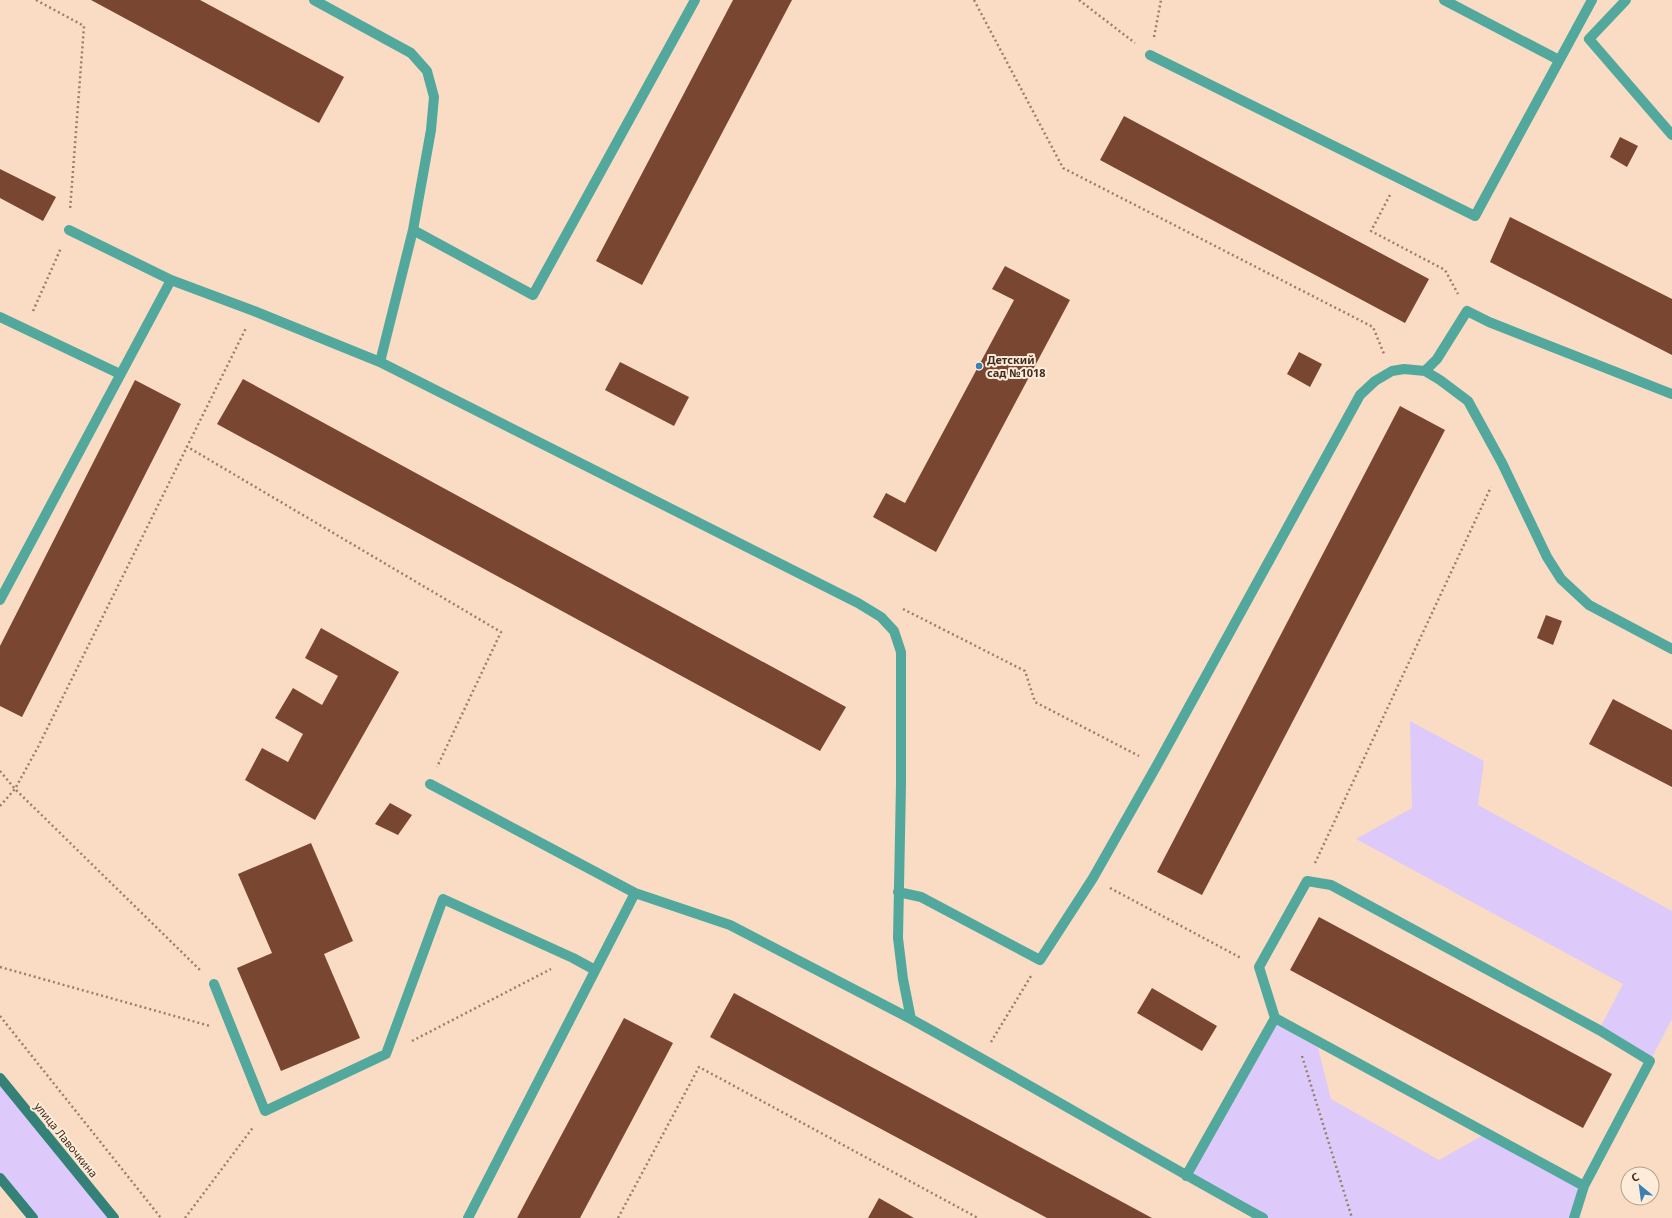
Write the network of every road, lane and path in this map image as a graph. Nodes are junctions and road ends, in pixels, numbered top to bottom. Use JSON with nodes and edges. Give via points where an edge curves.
{"nodes":[{"id":1,"x":36,"y":0,"type":"edge"},
{"id":2,"x":314,"y":0,"type":"edge"},
{"id":3,"x":696,"y":0,"type":"edge"},
{"id":4,"x":974,"y":0,"type":"edge"},
{"id":5,"x":1078,"y":0,"type":"edge"},
{"id":6,"x":1161,"y":0,"type":"edge"},
{"id":7,"x":1444,"y":0,"type":"edge"},
{"id":8,"x":1592,"y":0,"type":"edge"},
{"id":9,"x":1626,"y":0,"type":"edge"},
{"id":10,"x":1150,"y":55,"type":"junction"},
{"id":11,"x":1559,"y":60,"type":"junction"},
{"id":12,"x":1672,"y":136,"type":"edge"},
{"id":13,"x":1399,"y":179,"type":"junction"},
{"id":14,"x":69,"y":230,"type":"junction"},
{"id":15,"x":413,"y":230,"type":"junction"},
{"id":16,"x":171,"y":280,"type":"junction"},
{"id":17,"x":254,"y":311,"type":"junction"},
{"id":18,"x":1467,"y":311,"type":"junction"},
{"id":19,"x":0,"y":317,"type":"edge"},
{"id":20,"x":25,"y":329,"type":"junction"},
{"id":21,"x":380,"y":362,"type":"junction"},
{"id":22,"x":1392,"y":372,"type":"junction"},
{"id":23,"x":1425,"y":372,"type":"junction"},
{"id":24,"x":120,"y":374,"type":"junction"},
{"id":25,"x":1672,"y":394,"type":"edge"},
{"id":26,"x":186,"y":446,"type":"junction"},
{"id":27,"x":1502,"y":463,"type":"junction"},
{"id":28,"x":0,"y":600,"type":"edge"},
{"id":29,"x":1672,"y":649,"type":"edge"},
{"id":30,"x":0,"y":771,"type":"edge"},
{"id":31,"x":430,"y":784,"type":"joint"},
{"id":32,"x":15,"y":789,"type":"junction"},
{"id":33,"x":0,"y":806,"type":"edge"},
{"id":34,"x":1093,"y":878,"type":"junction"},
{"id":35,"x":1307,"y":881,"type":"junction"},
{"id":36,"x":898,"y":892,"type":"junction"},
{"id":37,"x":635,"y":893,"type":"junction"},
{"id":38,"x":573,"y":958,"type":"junction"},
{"id":39,"x":1040,"y":960,"type":"junction"},
{"id":40,"x":0,"y":967,"type":"edge"},
{"id":41,"x":1260,"y":967,"type":"junction"},
{"id":42,"x":595,"y":970,"type":"junction"},
{"id":43,"x":214,"y":984,"type":"joint"},
{"id":44,"x":0,"y":1016,"type":"edge"},
{"id":45,"x":1275,"y":1018,"type":"junction"},
{"id":46,"x":911,"y":1019,"type":"junction"},
{"id":47,"x":1294,"y":1028,"type":"junction"},
{"id":48,"x":234,"y":1032,"type":"junction"},
{"id":49,"x":386,"y":1054,"type":"junction"},
{"id":50,"x":982,"y":1058,"type":"junction"},
{"id":51,"x":0,"y":1078,"type":"edge"},
{"id":52,"x":265,"y":1111,"type":"junction"},
{"id":53,"x":1186,"y":1176,"type":"junction"},
{"id":54,"x":0,"y":1178,"type":"edge"},
{"id":55,"x":1584,"y":1186,"type":"junction"},
{"id":56,"x":33,"y":1218,"type":"edge"},
{"id":57,"x":114,"y":1218,"type":"edge"},
{"id":58,"x":161,"y":1218,"type":"edge"},
{"id":59,"x":185,"y":1218,"type":"edge"},
{"id":60,"x":468,"y":1218,"type":"edge"},
{"id":61,"x":618,"y":1218,"type":"edge"},
{"id":62,"x":978,"y":1218,"type":"edge"},
{"id":63,"x":1263,"y":1218,"type":"edge"},
{"id":64,"x":1352,"y":1218,"type":"edge"},
{"id":65,"x":1574,"y":1218,"type":"edge"}],
"edges":[{"from":1,"to":14,"type":"path","via":[[84,26]]},
{"from":2,"to":15,"type":"lane","via":[[411,53],[427,71],[434,97],[431,130]]},
{"from":3,"to":15,"type":"lane","via":[[533,295]]},
{"from":4,"to":22,"type":"path","via":[[1062,168],[1373,327]]},
{"from":5,"to":10,"type":"path"},
{"from":6,"to":10,"type":"path"},
{"from":7,"to":11,"type":"lane"},
{"from":8,"to":11,"type":"lane"},
{"from":9,"to":12,"type":"lane","via":[[1589,39]]},
{"from":10,"to":13,"type":"lane"},
{"from":11,"to":13,"type":"lane","via":[[1475,216]]},
{"from":13,"to":18,"type":"path","via":[[1371,231],[1445,270]]},
{"from":14,"to":16,"type":"lane"},
{"from":14,"to":20,"type":"path"},
{"from":15,"to":21,"type":"lane"},
{"from":16,"to":17,"type":"lane"},
{"from":16,"to":24,"type":"lane"},
{"from":17,"to":21,"type":"lane"},
{"from":17,"to":26,"type":"path"},
{"from":18,"to":23,"type":"lane","via":[[1437,359]]},
{"from":18,"to":25,"type":"lane"},
{"from":19,"to":20,"type":"lane"},
{"from":20,"to":24,"type":"lane"},
{"from":21,"to":36,"type":"lane","via":[[858,603],[886,622],[894,631],[901,652]]},
{"from":22,"to":23,"type":"lane","via":[[1404,369]]},
{"from":22,"to":34,"type":"lane","via":[[1375,381],[1360,395],[1158,765]]},
{"from":23,"to":27,"type":"lane","via":[[1468,401]]},
{"from":24,"to":28,"type":"lane"},
{"from":26,"to":31,"type":"path","via":[[501,632]]},
{"from":26,"to":32,"type":"path"},
{"from":27,"to":29,"type":"lane","via":[[1546,557],[1561,579],[1589,606]]},
{"from":27,"to":35,"type":"path"},
{"from":30,"to":32,"type":"path"},
{"from":31,"to":37,"type":"lane"},
{"from":32,"to":33,"type":"path"},
{"from":32,"to":43,"type":"path"},
{"from":34,"to":39,"type":"lane"},
{"from":34,"to":41,"type":"path"},
{"from":35,"to":41,"type":"lane"},
{"from":35,"to":55,"type":"lane","via":[[1331,885],[1650,1061]]},
{"from":36,"to":39,"type":"lane","via":[[921,897]]},
{"from":36,"to":46,"type":"lane","via":[[898,938],[902,978]]},
{"from":37,"to":42,"type":"lane"},
{"from":37,"to":46,"type":"lane","via":[[730,925]]},
{"from":38,"to":42,"type":"lane"},
{"from":38,"to":49,"type":"path"},
{"from":38,"to":49,"type":"lane","via":[[443,899]]},
{"from":39,"to":50,"type":"path"},
{"from":40,"to":48,"type":"path"},
{"from":41,"to":45,"type":"lane"},
{"from":42,"to":60,"type":"lane"},
{"from":43,"to":48,"type":"lane"},
{"from":44,"to":58,"type":"path"},
{"from":45,"to":47,"type":"lane"},
{"from":45,"to":53,"type":"lane"},
{"from":46,"to":50,"type":"lane"},
{"from":47,"to":55,"type":"lane"},
{"from":47,"to":64,"type":"path"},
{"from":48,"to":52,"type":"lane"},
{"from":49,"to":52,"type":"lane"},
{"from":50,"to":53,"type":"lane"},
{"from":51,"to":57,"type":"main road","name":"улица Лавочкина"},
{"from":52,"to":59,"type":"path"},
{"from":53,"to":63,"type":"lane"},
{"from":54,"to":56,"type":"main road"},
{"from":55,"to":65,"type":"lane"},
{"from":61,"to":62,"type":"path","via":[[699,1067]]}]}
